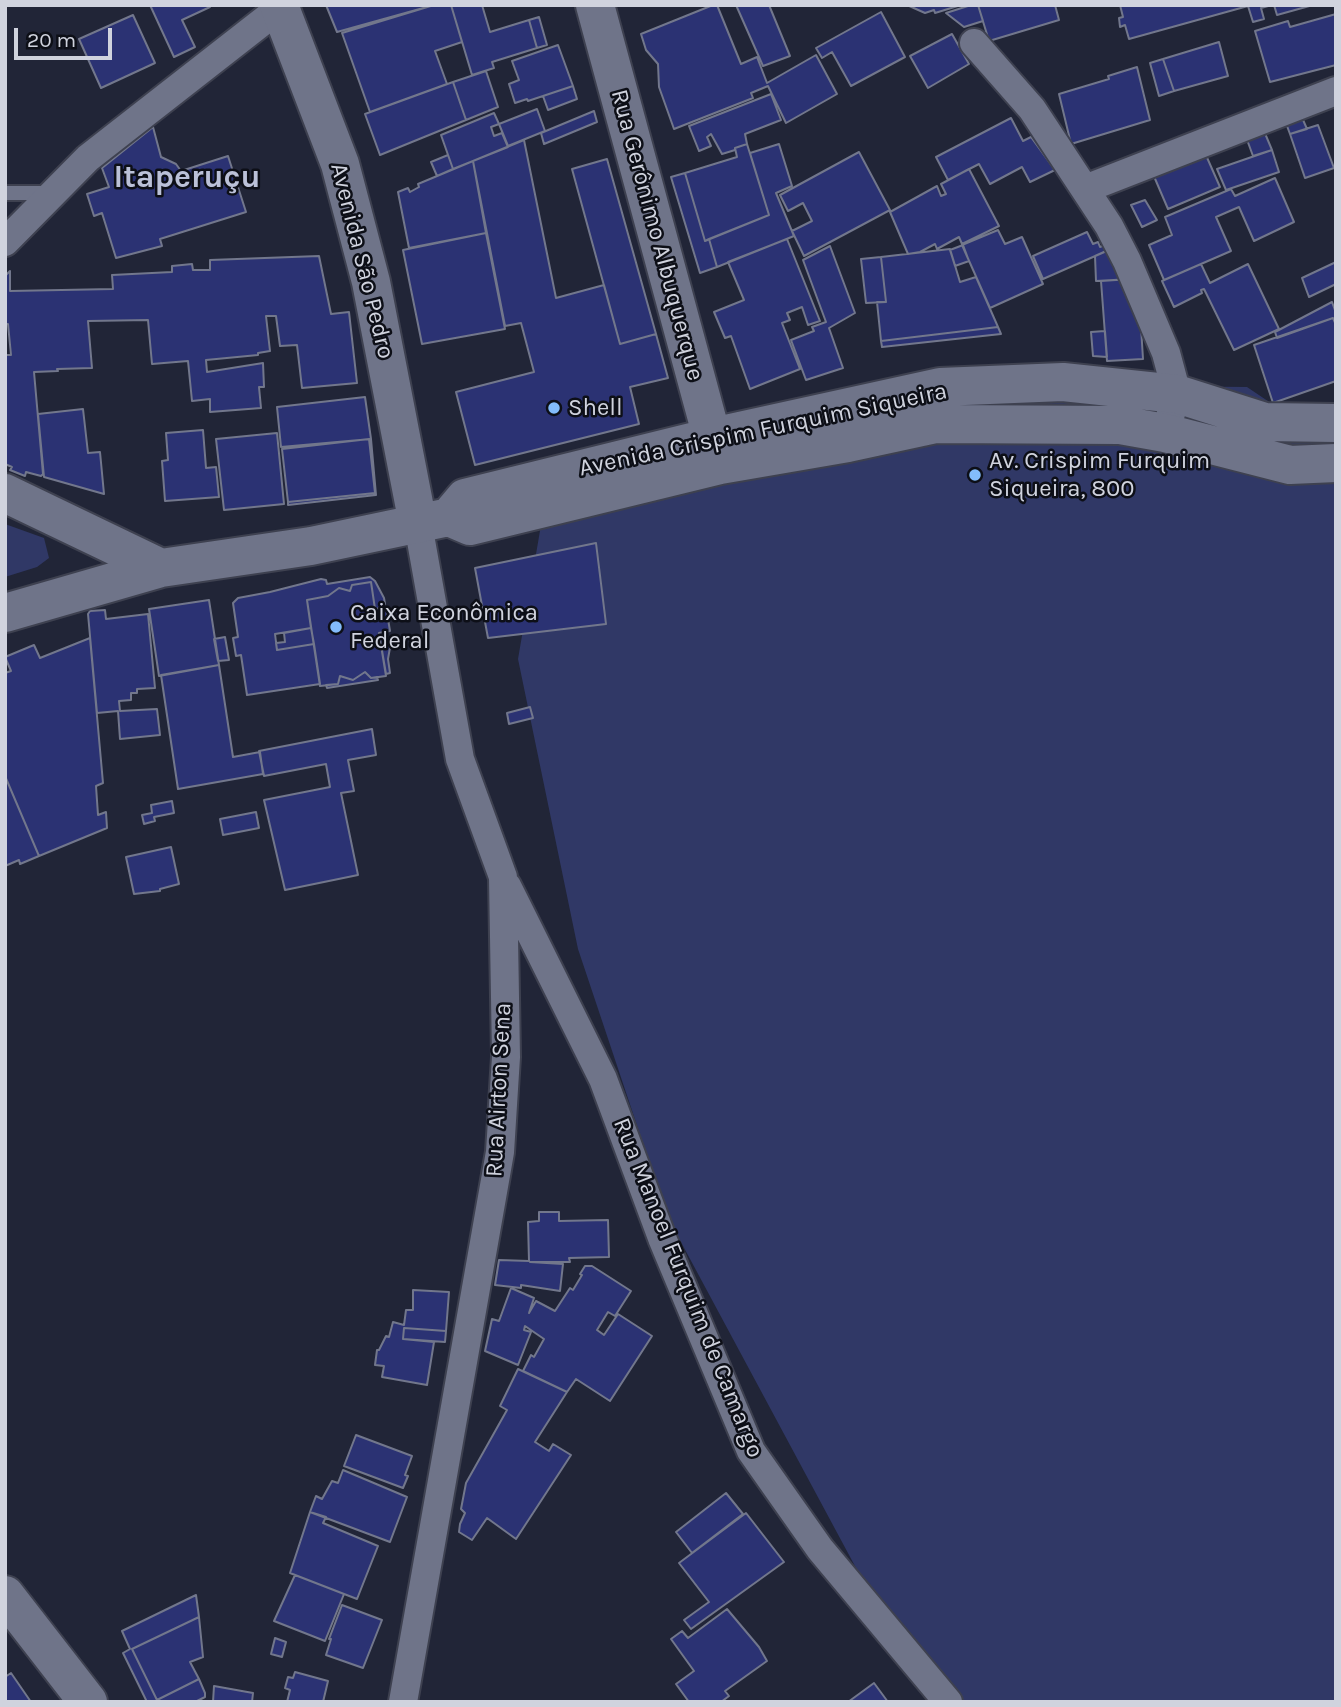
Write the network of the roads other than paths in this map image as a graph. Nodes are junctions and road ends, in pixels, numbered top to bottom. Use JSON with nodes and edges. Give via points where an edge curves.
{"nodes":[{"id":1,"x":595,"y":5,"type":"edge"},
{"id":2,"x":279,"y":7,"type":"edge"},
{"id":3,"x":974,"y":43,"type":"dead end"},
{"id":4,"x":1336,"y":91,"type":"edge"},
{"id":5,"x":1084,"y":189,"type":"junction"},
{"id":6,"x":54,"y":192,"type":"junction"},
{"id":7,"x":5,"y":193,"type":"edge"},
{"id":8,"x":5,"y":242,"type":"edge"},
{"id":9,"x":1177,"y":394,"type":"junction"},
{"id":10,"x":1336,"y":423,"type":"edge"},
{"id":11,"x":1165,"y":433,"type":"junction"},
{"id":12,"x":716,"y":451,"type":"junction"},
{"id":13,"x":1336,"y":463,"type":"edge"},
{"id":14,"x":5,"y":493,"type":"edge"},
{"id":15,"x":434,"y":520,"type":"junction"},
{"id":16,"x":161,"y":568,"type":"junction"},
{"id":17,"x":5,"y":613,"type":"edge"},
{"id":18,"x":503,"y":877,"type":"junction"},
{"id":19,"x":5,"y":1595,"type":"edge"},
{"id":20,"x":88,"y":1702,"type":"edge"},
{"id":21,"x":403,"y":1702,"type":"edge"},
{"id":22,"x":948,"y":1702,"type":"edge"}],
"edges":[{"from":1,"to":12,"type":"main road","name":"Rua Gerônimo Albuquerque"},
{"from":2,"to":6,"type":"street","via":[[88,158]]},
{"from":2,"to":15,"type":"main road","name":"Avenida São Pedro","via":[[340,164]]},
{"from":3,"to":5,"type":"street","via":[[1032,109]]},
{"from":4,"to":5,"type":"street"},
{"from":5,"to":9,"type":"street","via":[[1127,261],[1166,353]]},
{"from":6,"to":7,"type":"lane"},
{"from":6,"to":8,"type":"street"},
{"from":9,"to":10,"type":"main road","name":"Avenida Crispim Furquim Siqueira","via":[[1265,422]]},
{"from":9,"to":11,"type":"street"},
{"from":9,"to":12,"type":"main road","name":"Avenida Crispim Furquim Siqueira","via":[[1063,382],[940,387]]},
{"from":11,"to":12,"type":"main road","name":"Avenida Crispim Furquim Siqueira","via":[[1121,425],[936,424],[848,443]]},
{"from":11,"to":13,"type":"main road","name":"Avenida Crispim Furquim Siqueira","via":[[1290,465]]},
{"from":12,"to":15,"type":"main road","name":"Avenida Crispim Furquim Siqueira","via":[[470,526]]},
{"from":14,"to":16,"type":"main road"},
{"from":15,"to":16,"type":"main road","name":"Avenida Crispim Furquim Siqueira","via":[[311,546]]},
{"from":15,"to":18,"type":"street","name":"Rua Airton Sena","via":[[460,759]]},
{"from":16,"to":17,"type":"main road","name":"Avenida Crispim Furquim Siqueira"},
{"from":18,"to":21,"type":"street","name":"Rua Airton Sena","via":[[506,1057],[500,1152]]},
{"from":18,"to":22,"type":"street","name":"Rua Manoel Furquim de Camargo","via":[[604,1079],[662,1238],[751,1451],[820,1549]]},
{"from":19,"to":20,"type":"main road"}]}
